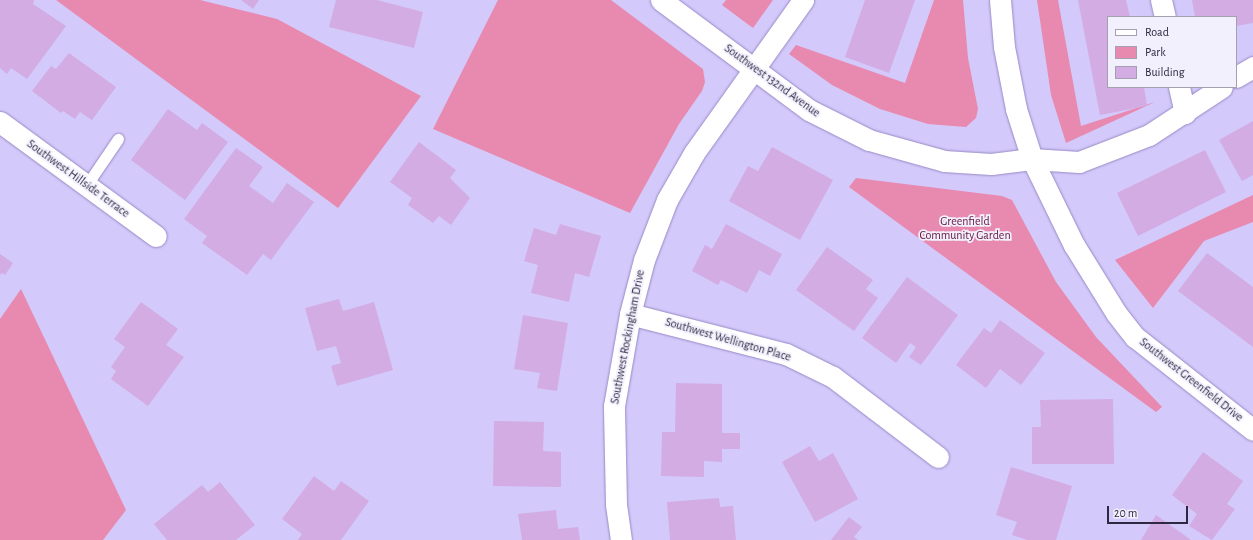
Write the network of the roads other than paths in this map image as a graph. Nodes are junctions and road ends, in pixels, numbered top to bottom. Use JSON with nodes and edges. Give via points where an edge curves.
{"nodes":[{"id":1,"x":661,"y":0,"type":"edge"},
{"id":2,"x":803,"y":0,"type":"edge"},
{"id":3,"x":1000,"y":0,"type":"edge"},
{"id":4,"x":1161,"y":0,"type":"edge"},
{"id":5,"x":1165,"y":16,"type":"edge"},
{"id":6,"x":1253,"y":67,"type":"edge"},
{"id":7,"x":752,"y":68,"type":"junction"},
{"id":8,"x":1237,"y":76,"type":"edge"},
{"id":9,"x":1179,"y":88,"type":"edge"},
{"id":10,"x":1221,"y":88,"type":"edge"},
{"id":11,"x":1185,"y":113,"type":"junction"},
{"id":12,"x":0,"y":122,"type":"edge"},
{"id":13,"x":118,"y":139,"type":"dead end"},
{"id":14,"x":1032,"y":159,"type":"junction"},
{"id":15,"x":86,"y":186,"type":"junction"},
{"id":16,"x":156,"y":236,"type":"dead end"},
{"id":17,"x":630,"y":314,"type":"junction"},
{"id":18,"x":1253,"y":430,"type":"edge"},
{"id":19,"x":938,"y":457,"type":"dead end"},
{"id":20,"x":621,"y":540,"type":"edge"}],
"edges":[{"from":1,"to":7,"type":"street","name":"Southwest 132nd Avenue"},
{"from":2,"to":7,"type":"street","name":"Southwest Rockingham Drive"},
{"from":3,"to":14,"type":"street","name":"Southwest Greenfield Drive","via":[[1004,47],[1016,109]]},
{"from":4,"to":5,"type":"street"},
{"from":6,"to":8,"type":"street"},
{"from":7,"to":14,"type":"street","name":"Southwest 132nd Avenue","via":[[809,110],[868,140],[944,161],[991,164]]},
{"from":7,"to":17,"type":"street","name":"Southwest Rockingham Drive","via":[[694,153],[667,200],[644,260]]},
{"from":9,"to":11,"type":"street"},
{"from":10,"to":11,"type":"street","name":"Southwest 132nd Avenue"},
{"from":11,"to":14,"type":"street","name":"Southwest 132nd Avenue","via":[[1149,135],[1079,162]]},
{"from":12,"to":15,"type":"street","name":"Southwest Hillside Terrace"},
{"from":13,"to":15,"type":"lane"},
{"from":14,"to":18,"type":"street","name":"Southwest Greenfield Drive","via":[[1074,245],[1116,313],[1136,337]]},
{"from":15,"to":16,"type":"street","name":"Southwest Hillside Terrace"},
{"from":17,"to":19,"type":"street","name":"Southwest Wellington Place","via":[[786,354],[833,377]]},
{"from":17,"to":20,"type":"street","name":"Southwest Rockingham Drive","via":[[614,406],[616,504]]}]}
